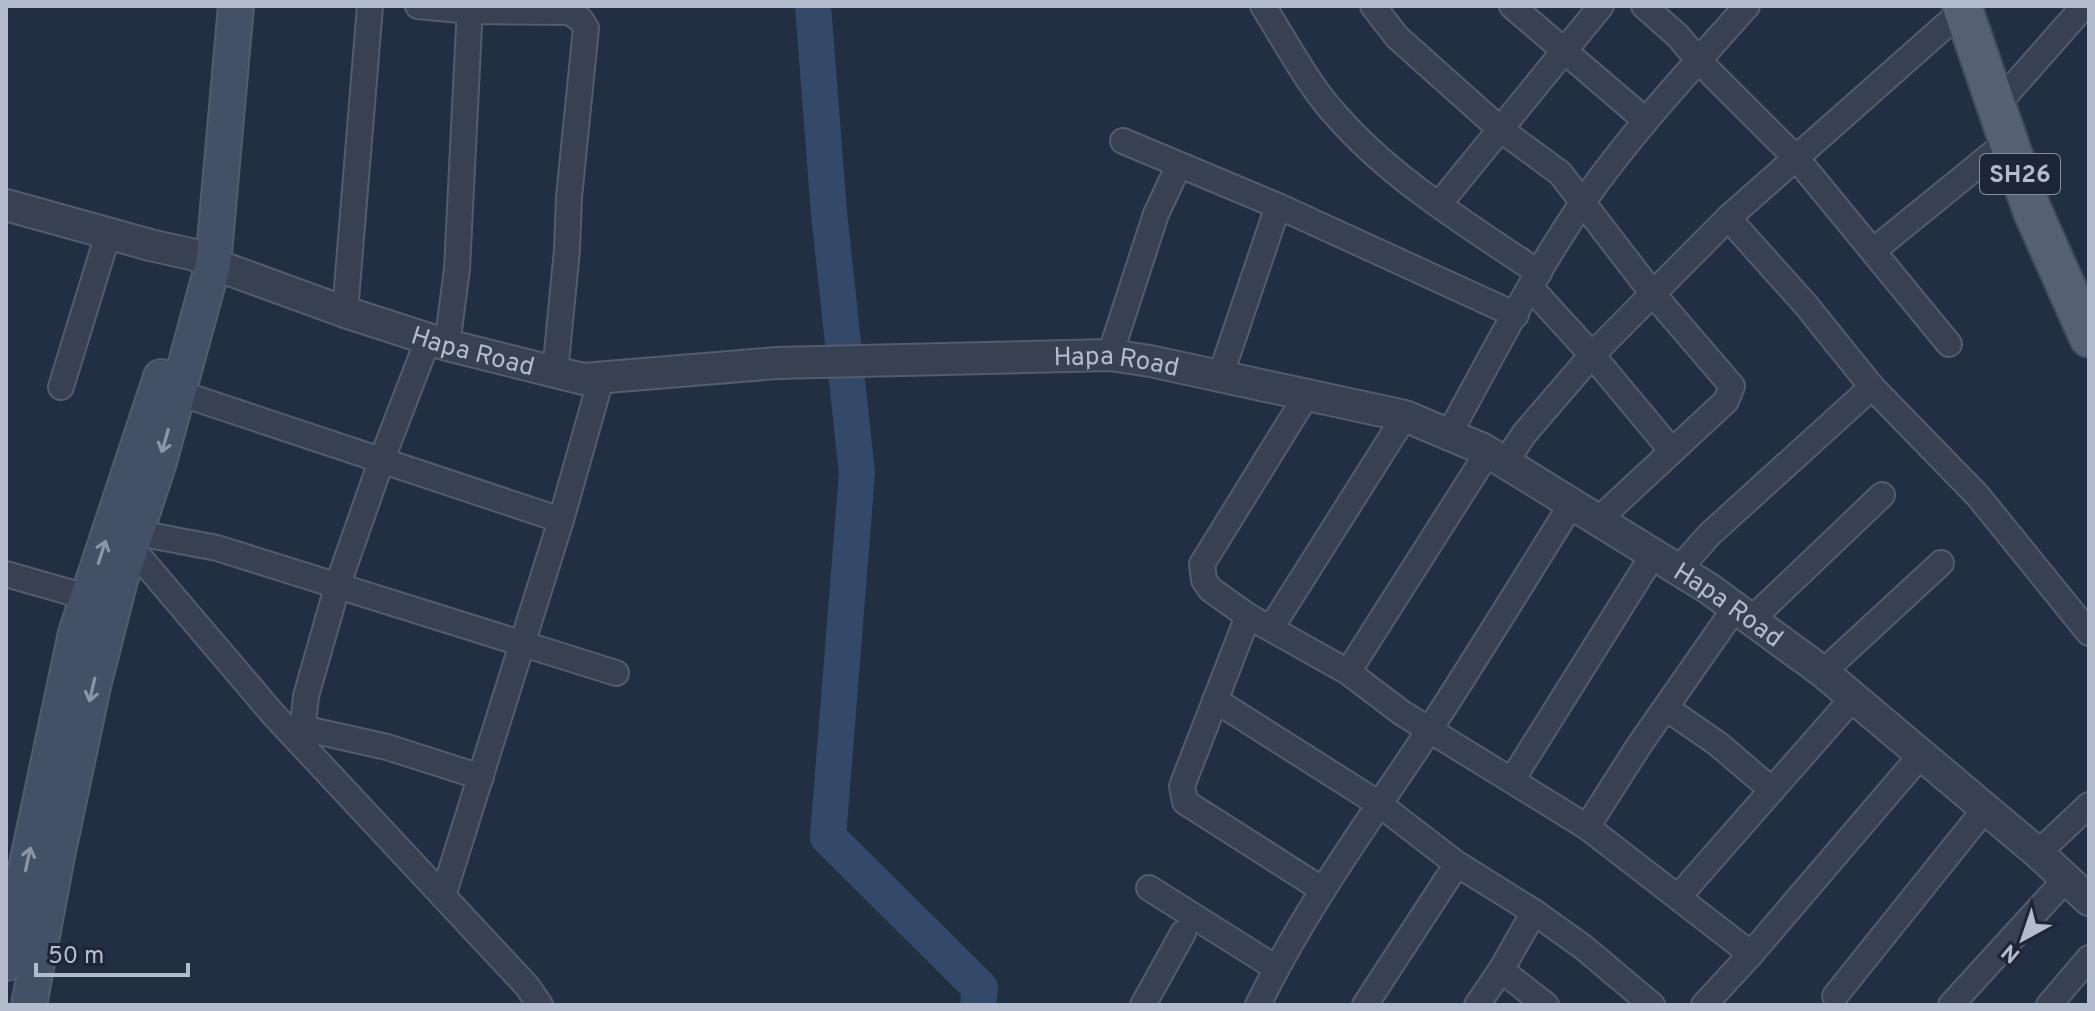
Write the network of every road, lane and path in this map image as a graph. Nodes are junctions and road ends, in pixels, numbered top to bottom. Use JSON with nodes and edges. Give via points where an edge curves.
{"nodes":[{"id":1,"x":214,"y":6,"type":"edge"},
{"id":2,"x":236,"y":6,"type":"edge"},
{"id":3,"x":370,"y":6,"type":"edge"},
{"id":4,"x":418,"y":6,"type":"edge"},
{"id":5,"x":1373,"y":6,"type":"edge"},
{"id":6,"x":1512,"y":6,"type":"edge"},
{"id":7,"x":1601,"y":6,"type":"edge"},
{"id":8,"x":1644,"y":6,"type":"edge"},
{"id":9,"x":1747,"y":6,"type":"edge"},
{"id":10,"x":2084,"y":6,"type":"edge"},
{"id":11,"x":470,"y":8,"type":"edge"},
{"id":12,"x":1268,"y":8,"type":"edge"},
{"id":13,"x":1963,"y":8,"type":"edge"},
{"id":14,"x":1562,"y":50,"type":"junction"},
{"id":15,"x":1699,"y":61,"type":"junction"},
{"id":16,"x":1997,"y":105,"type":"junction"},
{"id":17,"x":1645,"y":120,"type":"junction"},
{"id":18,"x":1500,"y":129,"type":"junction"},
{"id":19,"x":1123,"y":141,"type":"dead end"},
{"id":20,"x":2008,"y":141,"type":"junction"},
{"id":21,"x":1795,"y":157,"type":"junction"},
{"id":22,"x":1179,"y":165,"type":"junction"},
{"id":23,"x":1440,"y":203,"type":"junction"},
{"id":24,"x":1582,"y":204,"type":"junction"},
{"id":25,"x":6,"y":205,"type":"edge"},
{"id":26,"x":1278,"y":206,"type":"junction"},
{"id":27,"x":1728,"y":218,"type":"junction"},
{"id":28,"x":108,"y":234,"type":"junction"},
{"id":29,"x":1874,"y":250,"type":"junction"},
{"id":30,"x":204,"y":260,"type":"junction"},
{"id":31,"x":1535,"y":280,"type":"junction"},
{"id":32,"x":1653,"y":294,"type":"junction"},
{"id":33,"x":345,"y":312,"type":"junction"},
{"id":34,"x":1516,"y":315,"type":"junction"},
{"id":35,"x":2085,"y":318,"type":"edge"},
{"id":36,"x":438,"y":341,"type":"junction"},
{"id":37,"x":1949,"y":344,"type":"dead end"},
{"id":38,"x":1110,"y":355,"type":"junction"},
{"id":39,"x":1592,"y":355,"type":"junction"},
{"id":40,"x":555,"y":373,"type":"junction"},
{"id":41,"x":1220,"y":377,"type":"junction"},
{"id":42,"x":601,"y":379,"type":"junction"},
{"id":43,"x":61,"y":387,"type":"dead end"},
{"id":44,"x":1872,"y":387,"type":"junction"},
{"id":45,"x":179,"y":393,"type":"junction"},
{"id":46,"x":1306,"y":396,"type":"junction"},
{"id":47,"x":1405,"y":416,"type":"junction"},
{"id":48,"x":1449,"y":434,"type":"junction"},
{"id":49,"x":1672,"y":451,"type":"junction"},
{"id":50,"x":1497,"y":457,"type":"junction"},
{"id":51,"x":382,"y":459,"type":"junction"},
{"id":52,"x":1882,"y":495,"type":"dead end"},
{"id":53,"x":1571,"y":505,"type":"junction"},
{"id":54,"x":561,"y":520,"type":"junction"},
{"id":55,"x":1597,"y":521,"type":"junction"},
{"id":56,"x":134,"y":539,"type":"junction"},
{"id":57,"x":1666,"y":562,"type":"junction"},
{"id":58,"x":1941,"y":563,"type":"dead end"},
{"id":59,"x":6,"y":574,"type":"edge"},
{"id":60,"x":338,"y":584,"type":"junction"},
{"id":61,"x":100,"y":601,"type":"junction"},
{"id":62,"x":1743,"y":614,"type":"junction"},
{"id":63,"x":1248,"y":616,"type":"junction"},
{"id":64,"x":1271,"y":628,"type":"junction"},
{"id":65,"x":2089,"y":633,"type":"edge"},
{"id":66,"x":522,"y":644,"type":"junction"},
{"id":67,"x":1348,"y":672,"type":"junction"},
{"id":68,"x":1823,"y":672,"type":"junction"},
{"id":69,"x":616,"y":673,"type":"dead end"},
{"id":70,"x":1852,"y":699,"type":"junction"},
{"id":71,"x":1215,"y":700,"type":"junction"},
{"id":72,"x":1666,"y":708,"type":"junction"},
{"id":73,"x":1430,"y":730,"type":"junction"},
{"id":74,"x":302,"y":735,"type":"junction"},
{"id":75,"x":1921,"y":755,"type":"junction"},
{"id":76,"x":481,"y":777,"type":"junction"},
{"id":77,"x":1512,"y":780,"type":"junction"},
{"id":78,"x":1772,"y":790,"type":"junction"},
{"id":79,"x":1379,"y":804,"type":"junction"},
{"id":80,"x":2089,"y":805,"type":"edge"},
{"id":81,"x":1985,"y":809,"type":"junction"},
{"id":82,"x":1587,"y":827,"type":"junction"},
{"id":83,"x":2038,"y":853,"type":"junction"},
{"id":84,"x":1457,"y":864,"type":"junction"},
{"id":85,"x":2066,"y":879,"type":"junction"},
{"id":86,"x":1149,"y":888,"type":"dead end"},
{"id":87,"x":1323,"y":890,"type":"junction"},
{"id":88,"x":443,"y":896,"type":"junction"},
{"id":89,"x":1679,"y":896,"type":"junction"},
{"id":90,"x":2089,"y":900,"type":"edge"},
{"id":91,"x":1534,"y":912,"type":"junction"},
{"id":92,"x":1183,"y":933,"type":"dead end"},
{"id":93,"x":1751,"y":954,"type":"junction"},
{"id":94,"x":2089,"y":958,"type":"edge"},
{"id":95,"x":6,"y":963,"type":"edge"},
{"id":96,"x":1276,"y":968,"type":"junction"},
{"id":97,"x":1501,"y":970,"type":"junction"},
{"id":98,"x":1835,"y":996,"type":"dead end"},
{"id":99,"x":29,"y":1005,"type":"edge"},
{"id":100,"x":540,"y":1005,"type":"edge"},
{"id":101,"x":1143,"y":1005,"type":"edge"},
{"id":102,"x":1258,"y":1005,"type":"edge"},
{"id":103,"x":1365,"y":1005,"type":"edge"},
{"id":104,"x":1477,"y":1005,"type":"edge"},
{"id":105,"x":1546,"y":1005,"type":"edge"},
{"id":106,"x":1652,"y":1005,"type":"edge"},
{"id":107,"x":1704,"y":1005,"type":"edge"},
{"id":108,"x":1951,"y":1005,"type":"edge"},
{"id":109,"x":2049,"y":1005,"type":"edge"}],
"edges":[{"from":1,"to":30,"type":"main road","via":[[199,169]]},
{"from":2,"to":30,"type":"main road"},
{"from":3,"to":33,"type":"street"},
{"from":4,"to":11,"type":"street"},
{"from":5,"to":18,"type":"street","via":[[1397,37]]},
{"from":6,"to":14,"type":"street"},
{"from":7,"to":14,"type":"street"},
{"from":8,"to":15,"type":"street"},
{"from":9,"to":15,"type":"street"},
{"from":10,"to":16,"type":"street"},
{"from":11,"to":36,"type":"street","via":[[457,269]]},
{"from":11,"to":40,"type":"street","via":[[569,12],[588,31]]},
{"from":12,"to":23,"type":"street","via":[[1332,111],[1392,169]]},
{"from":13,"to":16,"type":"main road","number":"SH26"},
{"from":13,"to":21,"type":"street"},
{"from":14,"to":17,"type":"street"},
{"from":14,"to":18,"type":"street"},
{"from":15,"to":17,"type":"street"},
{"from":15,"to":21,"type":"street"},
{"from":16,"to":20,"type":"main road","number":"SH26"},
{"from":17,"to":24,"type":"street"},
{"from":18,"to":23,"type":"street"},
{"from":18,"to":24,"type":"street","via":[[1560,173]]},
{"from":19,"to":22,"type":"street"},
{"from":20,"to":29,"type":"street"},
{"from":20,"to":35,"type":"main road","number":"SH26","via":[[2032,210]]},
{"from":21,"to":27,"type":"street"},
{"from":21,"to":29,"type":"street"},
{"from":22,"to":26,"type":"street"},
{"from":22,"to":38,"type":"street","via":[[1156,214]]},
{"from":23,"to":31,"type":"street"},
{"from":24,"to":31,"type":"street"},
{"from":24,"to":32,"type":"street"},
{"from":25,"to":28,"type":"street","name":"Hapa Road"},
{"from":26,"to":34,"type":"street"},
{"from":26,"to":41,"type":"street"},
{"from":27,"to":32,"type":"street"},
{"from":27,"to":44,"type":"street"},
{"from":28,"to":30,"type":"street","name":"Hapa Road"},
{"from":28,"to":43,"type":"street"},
{"from":29,"to":37,"type":"street"},
{"from":30,"to":33,"type":"street","name":"Hapa Road"},
{"from":30,"to":45,"type":"main road"},
{"from":61,"to":30,"type":"main road","one_way":true,"via":[[158,387]]},
{"from":31,"to":34,"type":"street"},
{"from":31,"to":39,"type":"street"},
{"from":32,"to":39,"type":"street"},
{"from":32,"to":49,"type":"street","via":[[1732,386],[1729,398]]},
{"from":33,"to":36,"type":"street","name":"Hapa Road"},
{"from":34,"to":48,"type":"street"},
{"from":36,"to":40,"type":"street","name":"Hapa Road"},
{"from":36,"to":51,"type":"street"},
{"from":38,"to":41,"type":"street","name":"Hapa Road"},
{"from":38,"to":42,"type":"street","name":"Hapa Road","via":[[777,363]]},
{"from":39,"to":49,"type":"street"},
{"from":39,"to":50,"type":"street","via":[[1524,434]]},
{"from":40,"to":42,"type":"street","name":"Hapa Road"},
{"from":41,"to":46,"type":"street","name":"Hapa Road"},
{"from":42,"to":54,"type":"street"},
{"from":44,"to":57,"type":"street","via":[[1710,534]]},
{"from":44,"to":65,"type":"street","via":[[1978,496]]},
{"from":45,"to":51,"type":"street"},
{"from":45,"to":56,"type":"main road","one_way":true},
{"from":46,"to":47,"type":"street","name":"Hapa Road"},
{"from":46,"to":63,"type":"street","via":[[1202,564],[1210,589]]},
{"from":47,"to":48,"type":"street","name":"Hapa Road"},
{"from":47,"to":64,"type":"street"},
{"from":48,"to":50,"type":"street","name":"Hapa Road"},
{"from":49,"to":55,"type":"street"},
{"from":50,"to":53,"type":"street","name":"Hapa Road"},
{"from":50,"to":67,"type":"street"},
{"from":51,"to":54,"type":"street"},
{"from":51,"to":60,"type":"street"},
{"from":52,"to":62,"type":"street"},
{"from":53,"to":55,"type":"street","name":"Hapa Road"},
{"from":53,"to":73,"type":"street"},
{"from":54,"to":66,"type":"street"},
{"from":55,"to":57,"type":"street","name":"Hapa Road"},
{"from":56,"to":60,"type":"street","via":[[154,536],[217,548]]},
{"from":56,"to":61,"type":"main road"},
{"from":56,"to":74,"type":"street","via":[[273,714]]},
{"from":57,"to":62,"type":"street","name":"Hapa Road"},
{"from":57,"to":77,"type":"street"},
{"from":58,"to":68,"type":"street"},
{"from":59,"to":61,"type":"street"},
{"from":60,"to":66,"type":"street"},
{"from":60,"to":74,"type":"street","via":[[306,696]]},
{"from":95,"to":61,"type":"main road","one_way":true,"via":[[76,633]]},
{"from":61,"to":99,"type":"main road","one_way":true,"via":[[93,686]]},
{"from":62,"to":68,"type":"street","name":"Hapa Road"},
{"from":62,"to":72,"type":"street"},
{"from":63,"to":64,"type":"street"},
{"from":63,"to":71,"type":"street"},
{"from":64,"to":67,"type":"street"},
{"from":66,"to":69,"type":"street"},
{"from":66,"to":76,"type":"street"},
{"from":67,"to":73,"type":"street"},
{"from":68,"to":70,"type":"street","name":"Hapa Road"},
{"from":70,"to":75,"type":"street","name":"Hapa Road"},
{"from":70,"to":78,"type":"street"},
{"from":71,"to":79,"type":"street"},
{"from":71,"to":87,"type":"street","via":[[1182,786],[1185,802]]},
{"from":72,"to":78,"type":"street"},
{"from":72,"to":82,"type":"street"},
{"from":73,"to":77,"type":"street"},
{"from":73,"to":79,"type":"street"},
{"from":74,"to":76,"type":"street","via":[[387,747]]},
{"from":74,"to":88,"type":"street"},
{"from":75,"to":81,"type":"street","name":"Hapa Road"},
{"from":75,"to":93,"type":"street"},
{"from":76,"to":88,"type":"street"},
{"from":77,"to":82,"type":"street"},
{"from":78,"to":89,"type":"street"},
{"from":79,"to":84,"type":"street"},
{"from":79,"to":87,"type":"street"},
{"from":80,"to":83,"type":"street"},
{"from":81,"to":83,"type":"street","name":"Hapa Road"},
{"from":81,"to":98,"type":"street"},
{"from":82,"to":89,"type":"street"},
{"from":83,"to":85,"type":"street","name":"Hapa Road"},
{"from":84,"to":91,"type":"street"},
{"from":84,"to":103,"type":"street"},
{"from":85,"to":90,"type":"street","name":"Hapa Road"},
{"from":85,"to":108,"type":"street"},
{"from":86,"to":96,"type":"street"},
{"from":87,"to":96,"type":"street"},
{"from":88,"to":100,"type":"street"},
{"from":89,"to":93,"type":"street"},
{"from":91,"to":97,"type":"street"},
{"from":91,"to":106,"type":"street"},
{"from":92,"to":101,"type":"street"},
{"from":93,"to":107,"type":"street"},
{"from":94,"to":109,"type":"street"},
{"from":96,"to":102,"type":"street"},
{"from":97,"to":104,"type":"street"},
{"from":97,"to":105,"type":"street"}]}
